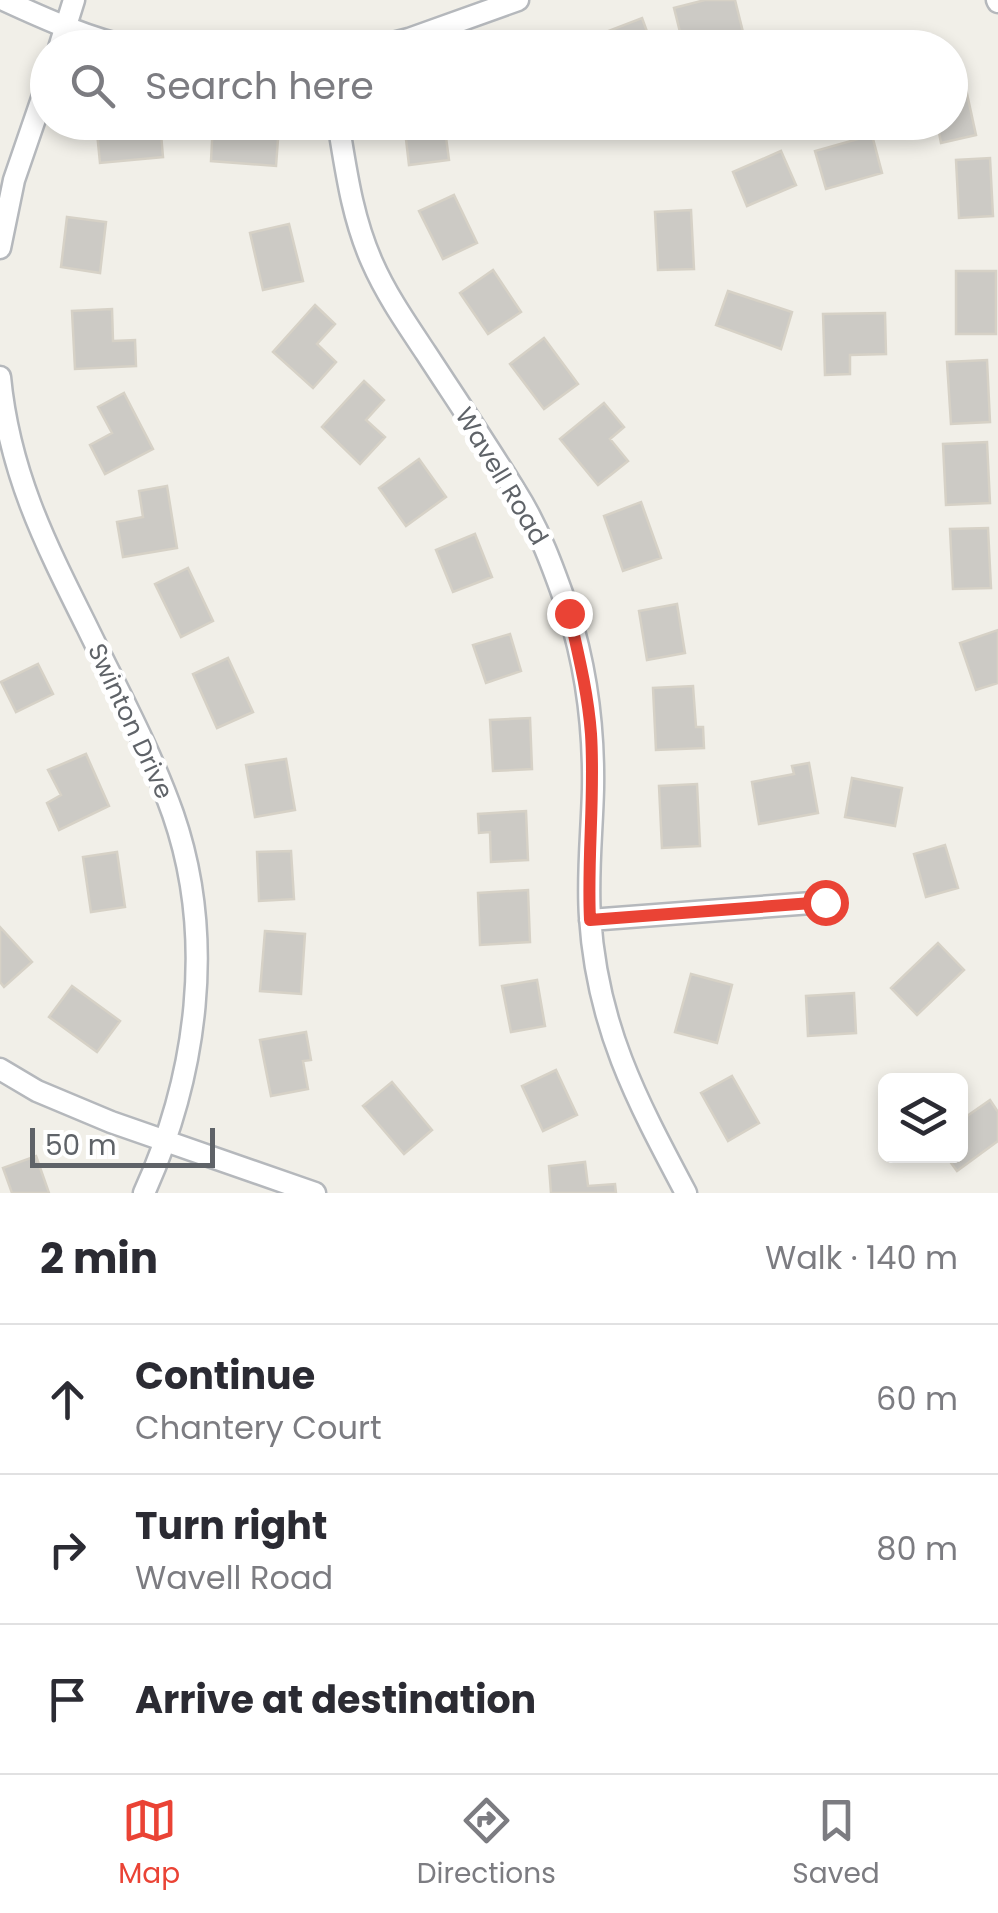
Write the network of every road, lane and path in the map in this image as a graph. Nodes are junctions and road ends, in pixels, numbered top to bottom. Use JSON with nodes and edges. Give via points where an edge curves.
{"nodes":[{"id":1,"x":4,"y":0,"type":"edge"},
{"id":2,"x":74,"y":0,"type":"edge"},
{"id":3,"x":518,"y":0,"type":"edge"},
{"id":4,"x":66,"y":26,"type":"junction"},
{"id":5,"x":65,"y":30,"type":"edge"},
{"id":6,"x":77,"y":30,"type":"edge"},
{"id":7,"x":437,"y":30,"type":"edge"},
{"id":8,"x":30,"y":133,"type":"edge"},
{"id":9,"x":341,"y":140,"type":"edge"},
{"id":10,"x":0,"y":248,"type":"edge"},
{"id":11,"x":0,"y":377,"type":"edge"},
{"id":12,"x":825,"y":902,"type":"dead end"},
{"id":13,"x":590,"y":920,"type":"junction"},
{"id":14,"x":0,"y":1069,"type":"edge"},
{"id":15,"x":166,"y":1141,"type":"junction"},
{"id":16,"x":144,"y":1193,"type":"edge"},
{"id":17,"x":315,"y":1193,"type":"edge"},
{"id":18,"x":686,"y":1193,"type":"edge"}],
"edges":[{"from":1,"to":4,"type":"street"},
{"from":2,"to":4,"type":"street"},
{"from":3,"to":7,"type":"street"},
{"from":4,"to":5,"type":"street"},
{"from":4,"to":6,"type":"street"},
{"from":8,"to":10,"type":"street"},
{"from":9,"to":13,"type":"street","name":"Wavell Road","via":[[372,260],[402,318],[519,496],[569,613],[591,732]]},
{"from":11,"to":15,"type":"street","name":"Swinton Drive","via":[[22,488],[153,760],[187,866],[196,931],[195,997],[184,1080]]},
{"from":12,"to":13,"type":"street"},
{"from":13,"to":18,"type":"street","name":"Wavell Road","via":[[614,1044]]},
{"from":14,"to":15,"type":"street","via":[[37,1091]]},
{"from":15,"to":16,"type":"street","name":"Swinton Drive"},
{"from":15,"to":17,"type":"street"}]}
